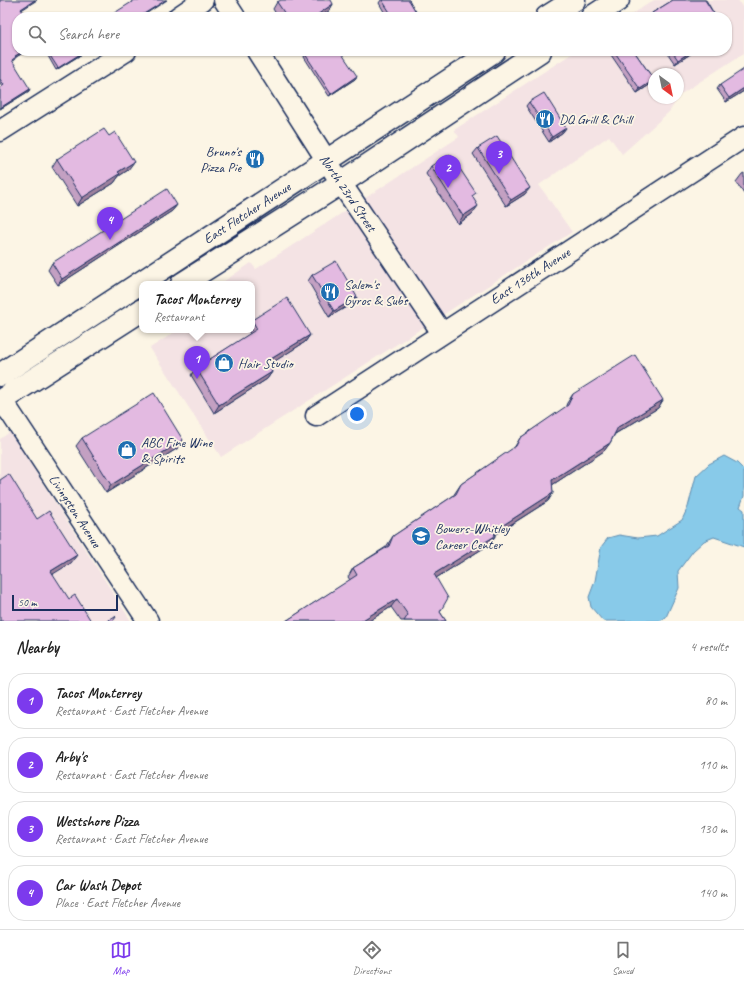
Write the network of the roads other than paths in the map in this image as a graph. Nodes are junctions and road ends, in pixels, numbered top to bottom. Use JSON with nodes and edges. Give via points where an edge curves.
{"nodes":[{"id":1,"x":204,"y":0,"type":"edge"},
{"id":2,"x":224,"y":0,"type":"edge"},
{"id":3,"x":574,"y":0,"type":"edge"},
{"id":4,"x":618,"y":0,"type":"edge"},
{"id":5,"x":186,"y":12,"type":"edge"},
{"id":6,"x":232,"y":12,"type":"edge"},
{"id":7,"x":555,"y":12,"type":"edge"},
{"id":8,"x":600,"y":12,"type":"edge"},
{"id":9,"x":118,"y":56,"type":"edge"},
{"id":10,"x":260,"y":56,"type":"edge"},
{"id":11,"x":486,"y":56,"type":"edge"},
{"id":12,"x":532,"y":56,"type":"edge"},
{"id":13,"x":0,"y":131,"type":"edge"},
{"id":14,"x":744,"y":138,"type":"edge"},
{"id":15,"x":327,"y":160,"type":"junction"},
{"id":16,"x":341,"y":183,"type":"junction"},
{"id":17,"x":143,"y":281,"type":"edge"},
{"id":18,"x":187,"y":281,"type":"edge"},
{"id":19,"x":139,"y":284,"type":"edge"},
{"id":20,"x":139,"y":312,"type":"edge"},
{"id":21,"x":442,"y":333,"type":"junction"},
{"id":22,"x":0,"y":375,"type":"edge"},
{"id":23,"x":0,"y":401,"type":"edge"},
{"id":24,"x":316,"y":416,"type":"dead end"},
{"id":25,"x":148,"y":621,"type":"edge"}],
"edges":[{"from":1,"to":5,"type":"street"},
{"from":2,"to":6,"type":"street"},
{"from":3,"to":7,"type":"main road"},
{"from":4,"to":8,"type":"main road"},
{"from":9,"to":13,"type":"street"},
{"from":10,"to":15,"type":"street","name":"North 23rd Street"},
{"from":11,"to":15,"type":"main road","name":"East Fletcher Avenue"},
{"from":12,"to":16,"type":"main road","name":"East Fletcher Avenue"},
{"from":14,"to":21,"type":"street","name":"East 136th Avenue"},
{"from":15,"to":16,"type":"street","name":"North 23rd Street"},
{"from":15,"to":17,"type":"main road","name":"East Fletcher Avenue"},
{"from":16,"to":18,"type":"main road","name":"East Fletcher Avenue"},
{"from":16,"to":21,"type":"street","name":"North 23rd Street"},
{"from":19,"to":22,"type":"main road","name":"East Fletcher Avenue"},
{"from":20,"to":23,"type":"main road"},
{"from":21,"to":24,"type":"street","name":"East 136th Avenue"},
{"from":23,"to":25,"type":"street","name":"Livingston Avenue","via":[[10,412]]}]}
